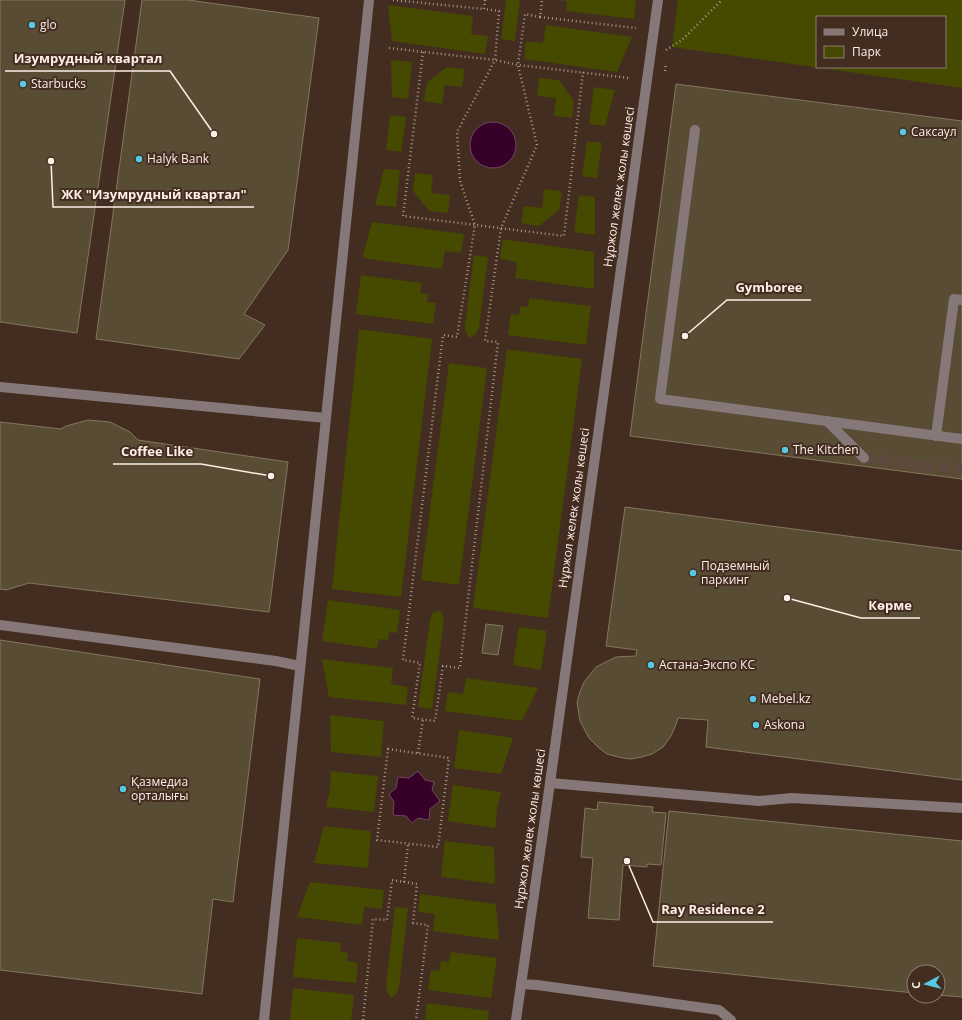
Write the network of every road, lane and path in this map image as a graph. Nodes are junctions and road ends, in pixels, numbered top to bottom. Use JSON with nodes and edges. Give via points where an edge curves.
{"nodes":[{"id":1,"x":369,"y":0,"type":"edge"},
{"id":2,"x":393,"y":0,"type":"edge"},
{"id":3,"x":485,"y":0,"type":"edge"},
{"id":4,"x":542,"y":0,"type":"edge"},
{"id":5,"x":658,"y":0,"type":"edge"},
{"id":6,"x":722,"y":0,"type":"edge"},
{"id":7,"x":484,"y":9,"type":"junction"},
{"id":8,"x":540,"y":17,"type":"junction"},
{"id":9,"x":636,"y":28,"type":"dead end"},
{"id":10,"x":389,"y":48,"type":"dead end"},
{"id":11,"x":423,"y":52,"type":"junction"},
{"id":12,"x":495,"y":60,"type":"junction"},
{"id":13,"x":518,"y":65,"type":"junction"},
{"id":14,"x":665,"y":71,"type":"dead end"},
{"id":15,"x":583,"y":72,"type":"junction"},
{"id":16,"x":629,"y":78,"type":"dead end"},
{"id":17,"x":695,"y":130,"type":"dead end"},
{"id":18,"x":475,"y":225,"type":"junction"},
{"id":19,"x":501,"y":228,"type":"junction"},
{"id":20,"x":962,"y":300,"type":"edge"},
{"id":21,"x":0,"y":387,"type":"edge"},
{"id":22,"x":326,"y":418,"type":"junction"},
{"id":23,"x":827,"y":421,"type":"junction"},
{"id":24,"x":936,"y":436,"type":"junction"},
{"id":25,"x":962,"y":439,"type":"edge"},
{"id":26,"x":864,"y":458,"type":"tunnel mouth"},
{"id":27,"x":0,"y":625,"type":"edge"},
{"id":28,"x":300,"y":666,"type":"junction"},
{"id":29,"x":423,"y":720,"type":"junction"},
{"id":30,"x":418,"y":754,"type":"junction"},
{"id":31,"x":550,"y":783,"type":"junction"},
{"id":32,"x":962,"y":808,"type":"edge"},
{"id":33,"x":408,"y":844,"type":"junction"},
{"id":34,"x":404,"y":882,"type":"junction"},
{"id":35,"x":521,"y":984,"type":"junction"},
{"id":36,"x":719,"y":1010,"type":"junction"},
{"id":37,"x":264,"y":1020,"type":"edge"},
{"id":38,"x":363,"y":1020,"type":"edge"},
{"id":39,"x":416,"y":1020,"type":"edge"},
{"id":40,"x":516,"y":1020,"type":"edge"},
{"id":41,"x":718,"y":1020,"type":"edge"},
{"id":42,"x":731,"y":1020,"type":"edge"}],
"edges":[{"from":1,"to":22,"type":"street"},
{"from":2,"to":7,"type":"path"},
{"from":3,"to":7,"type":"path"},
{"from":4,"to":8,"type":"path"},
{"from":5,"to":31,"type":"street","name":"Нұржол желек жолы көшесі"},
{"from":6,"to":14,"type":"path","via":[[682,40],[666,49]]},
{"from":7,"to":12,"type":"path","via":[[499,11]]},
{"from":8,"to":9,"type":"path"},
{"from":8,"to":13,"type":"path","via":[[525,14]]},
{"from":10,"to":11,"type":"path"},
{"from":11,"to":12,"type":"path"},
{"from":11,"to":18,"type":"path","via":[[403,216]]},
{"from":12,"to":13,"type":"path"},
{"from":12,"to":18,"type":"path","via":[[458,132],[460,181]]},
{"from":13,"to":15,"type":"path"},
{"from":13,"to":19,"type":"path","via":[[537,145]]},
{"from":15,"to":16,"type":"path"},
{"from":15,"to":19,"type":"path","via":[[564,236]]},
{"from":17,"to":23,"type":"street","via":[[660,399]]},
{"from":18,"to":19,"type":"path"},
{"from":18,"to":29,"type":"path","via":[[457,336],[443,335],[403,660],[420,663],[412,718]]},
{"from":19,"to":29,"type":"path","via":[[485,341],[498,342],[460,668],[442,666],[435,721]]},
{"from":20,"to":24,"type":"street","via":[[954,299]]},
{"from":21,"to":22,"type":"street"},
{"from":22,"to":28,"type":"street"},
{"from":23,"to":24,"type":"street"},
{"from":23,"to":26,"type":"street"},
{"from":24,"to":25,"type":"street"},
{"from":27,"to":28,"type":"street"},
{"from":28,"to":37,"type":"street"},
{"from":29,"to":30,"type":"path"},
{"from":30,"to":33,"type":"path","via":[[449,758],[438,847]]},
{"from":30,"to":33,"type":"path","via":[[388,749],[377,840]]},
{"from":31,"to":32,"type":"street","via":[[759,801],[792,798]]},
{"from":31,"to":35,"type":"street","name":"Нұржол желек жолы көшесі"},
{"from":33,"to":34,"type":"path"},
{"from":34,"to":38,"type":"path","via":[[392,880],[387,920],[374,919]]},
{"from":34,"to":39,"type":"path","via":[[417,884],[413,923],[428,924]]},
{"from":35,"to":36,"type":"street"},
{"from":35,"to":40,"type":"street","name":"Нұржол желек жолы көшесі"},
{"from":36,"to":41,"type":"street"},
{"from":36,"to":42,"type":"street"}]}
